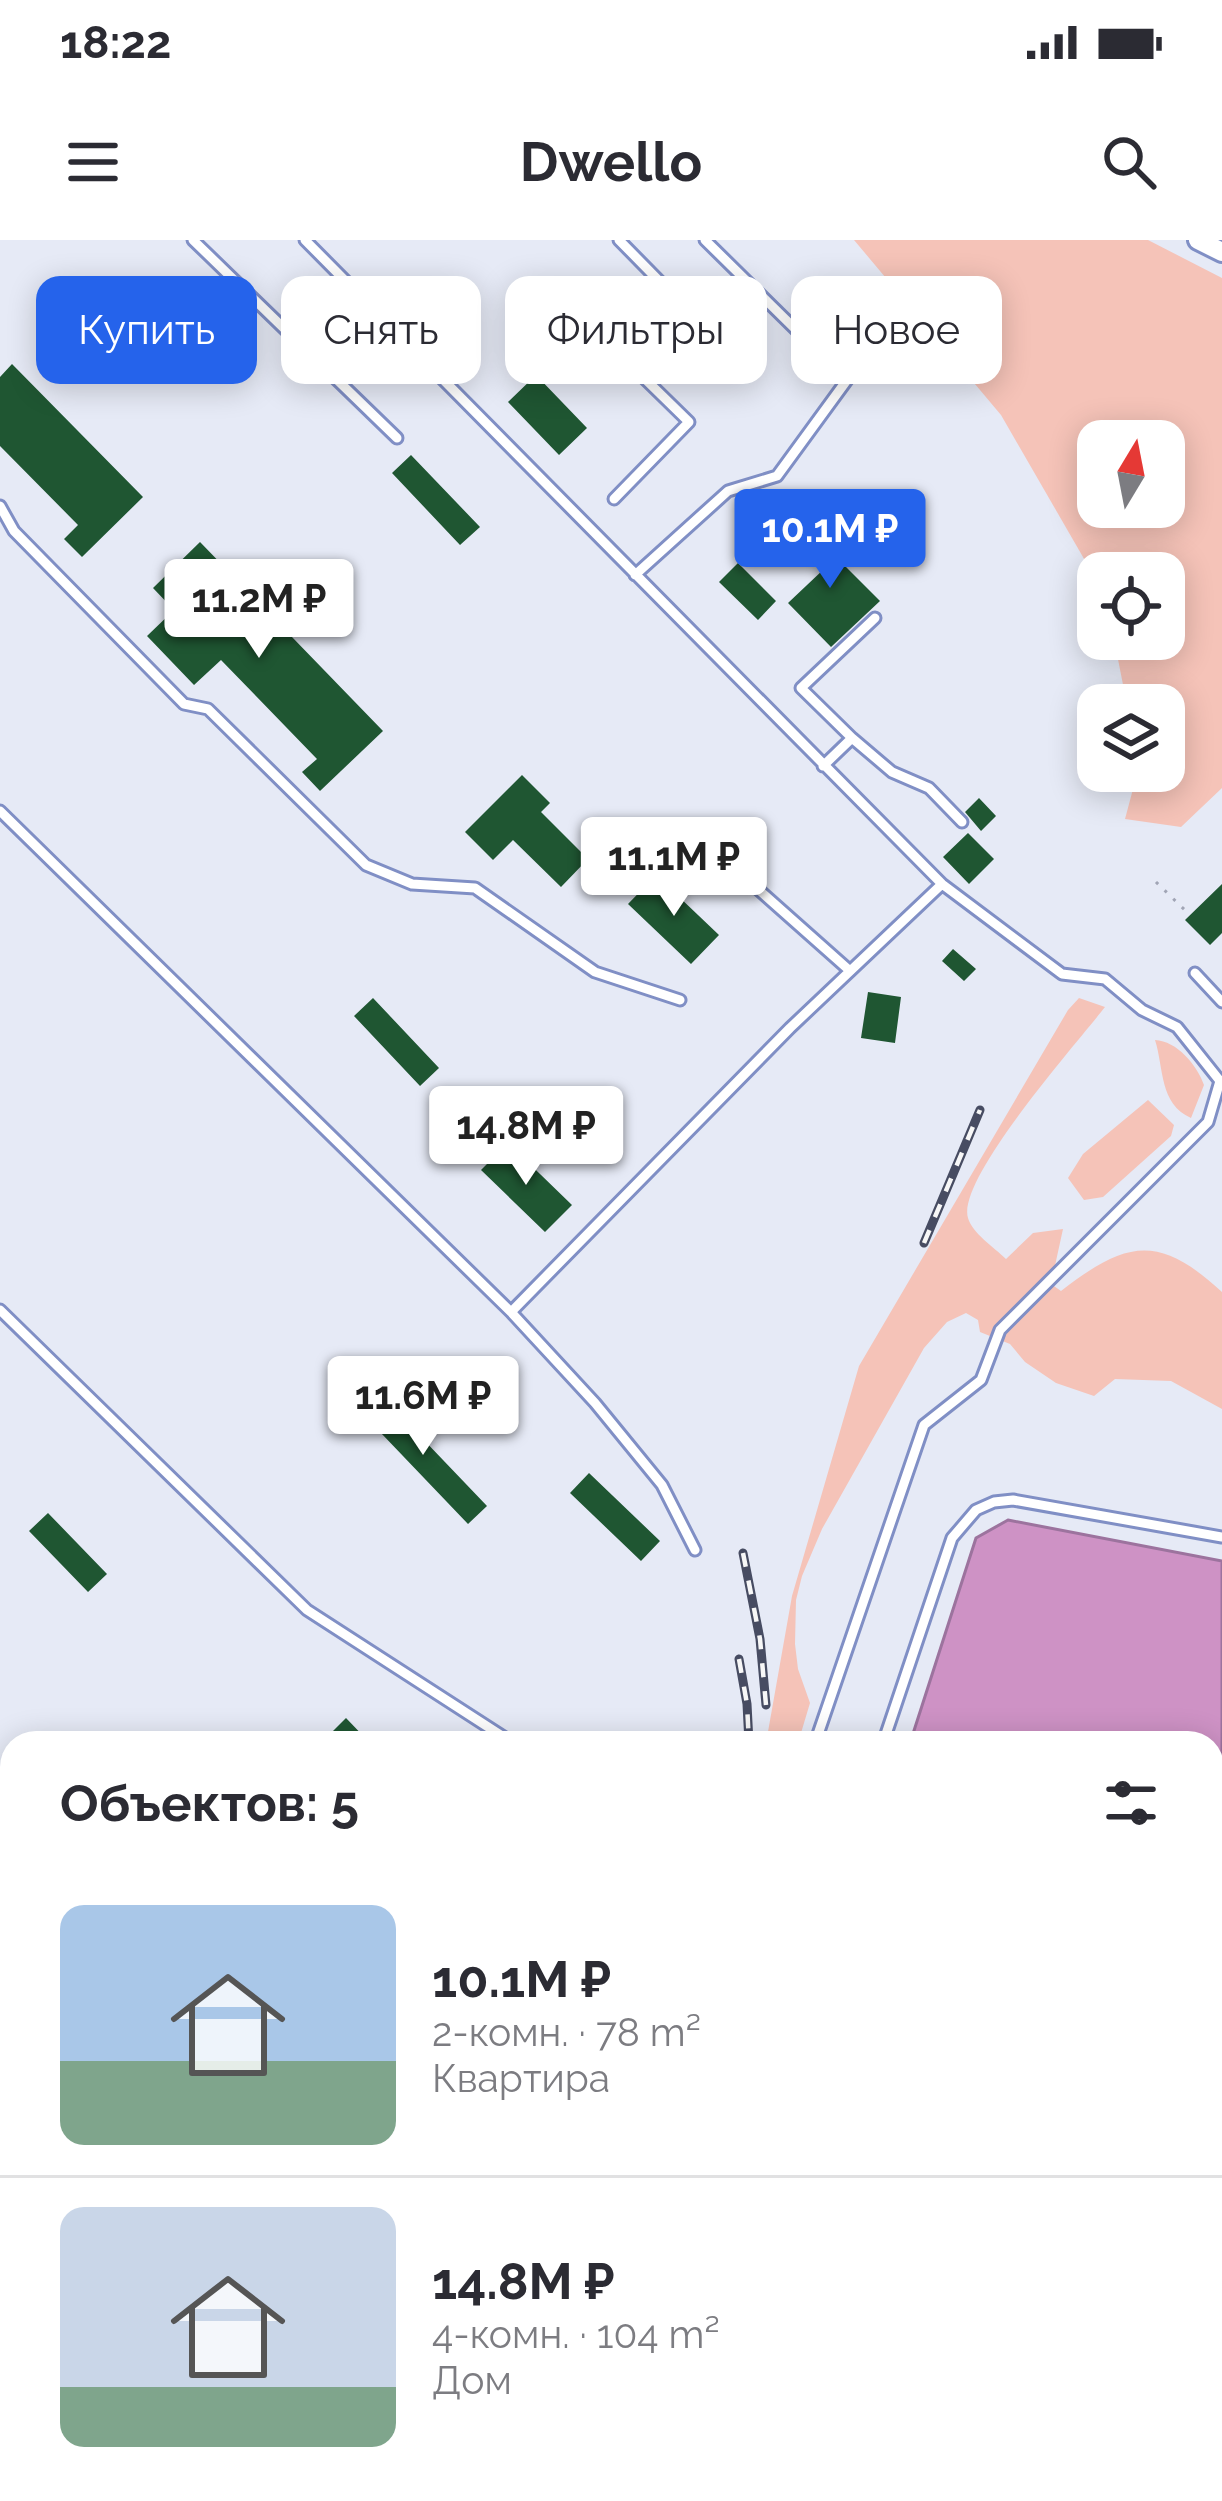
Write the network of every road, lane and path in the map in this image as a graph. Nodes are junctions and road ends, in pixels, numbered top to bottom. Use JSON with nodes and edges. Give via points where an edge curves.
{"nodes":[{"id":1,"x":193,"y":240,"type":"edge"},
{"id":2,"x":305,"y":240,"type":"edge"},
{"id":3,"x":619,"y":240,"type":"edge"},
{"id":4,"x":704,"y":240,"type":"edge"},
{"id":5,"x":1198,"y":240,"type":"edge"},
{"id":6,"x":1222,"y":252,"type":"edge"},
{"id":7,"x":397,"y":438,"type":"dead end"},
{"id":8,"x":614,"y":499,"type":"dead end"},
{"id":9,"x":0,"y":506,"type":"edge"},
{"id":10,"x":634,"y":575,"type":"junction"},
{"id":11,"x":875,"y":618,"type":"dead end"},
{"id":12,"x":852,"y":739,"type":"junction"},
{"id":13,"x":823,"y":766,"type":"junction"},
{"id":14,"x":0,"y":811,"type":"edge"},
{"id":15,"x":962,"y":822,"type":"dead end"},
{"id":16,"x":750,"y":826,"type":"dead end"},
{"id":17,"x":1156,"y":882,"type":"dead end"},
{"id":18,"x":942,"y":884,"type":"junction"},
{"id":19,"x":1190,"y":915,"type":"dead end"},
{"id":20,"x":849,"y":970,"type":"junction"},
{"id":21,"x":1195,"y":973,"type":"dead end"},
{"id":22,"x":680,"y":1000,"type":"dead end"},
{"id":23,"x":1222,"y":1002,"type":"edge"},
{"id":24,"x":0,"y":1310,"type":"edge"},
{"id":25,"x":511,"y":1312,"type":"junction"},
{"id":26,"x":1222,"y":1537,"type":"edge"},
{"id":27,"x":695,"y":1550,"type":"dead end"},
{"id":28,"x":494,"y":1731,"type":"edge"},
{"id":29,"x":819,"y":1731,"type":"edge"},
{"id":30,"x":887,"y":1731,"type":"edge"}],
"edges":[{"from":1,"to":7,"type":"lane"},
{"from":2,"to":10,"type":"lane"},
{"from":3,"to":8,"type":"lane","via":[[670,293],[643,377],[689,422]]},
{"from":4,"to":10,"type":"lane","via":[[847,380],[777,476],[728,491]]},
{"from":5,"to":6,"type":"street"},
{"from":9,"to":22,"type":"lane","via":[[14,531],[184,704],[208,709],[366,865],[412,884],[475,889],[596,972]]},
{"from":10,"to":13,"type":"lane"},
{"from":11,"to":12,"type":"lane","via":[[801,688]]},
{"from":12,"to":13,"type":"lane"},
{"from":12,"to":15,"type":"lane","via":[[892,772],[929,788]]},
{"from":13,"to":18,"type":"lane"},
{"from":14,"to":25,"type":"lane"},
{"from":16,"to":20,"type":"lane","via":[[750,882]]},
{"from":17,"to":19,"type":"path"},
{"from":18,"to":20,"type":"lane"},
{"from":18,"to":29,"type":"lane","via":[[1062,974],[1105,980],[1177,1027],[1220,1081],[1208,1122],[1000,1330],[981,1380],[924,1425]]},
{"from":20,"to":25,"type":"lane"},
{"from":21,"to":23,"type":"lane"},
{"from":24,"to":28,"type":"lane","via":[[307,1610]]},
{"from":25,"to":27,"type":"lane","via":[[662,1485]]},
{"from":26,"to":30,"type":"lane","via":[[1013,1500],[976,1510],[952,1538]]}]}
